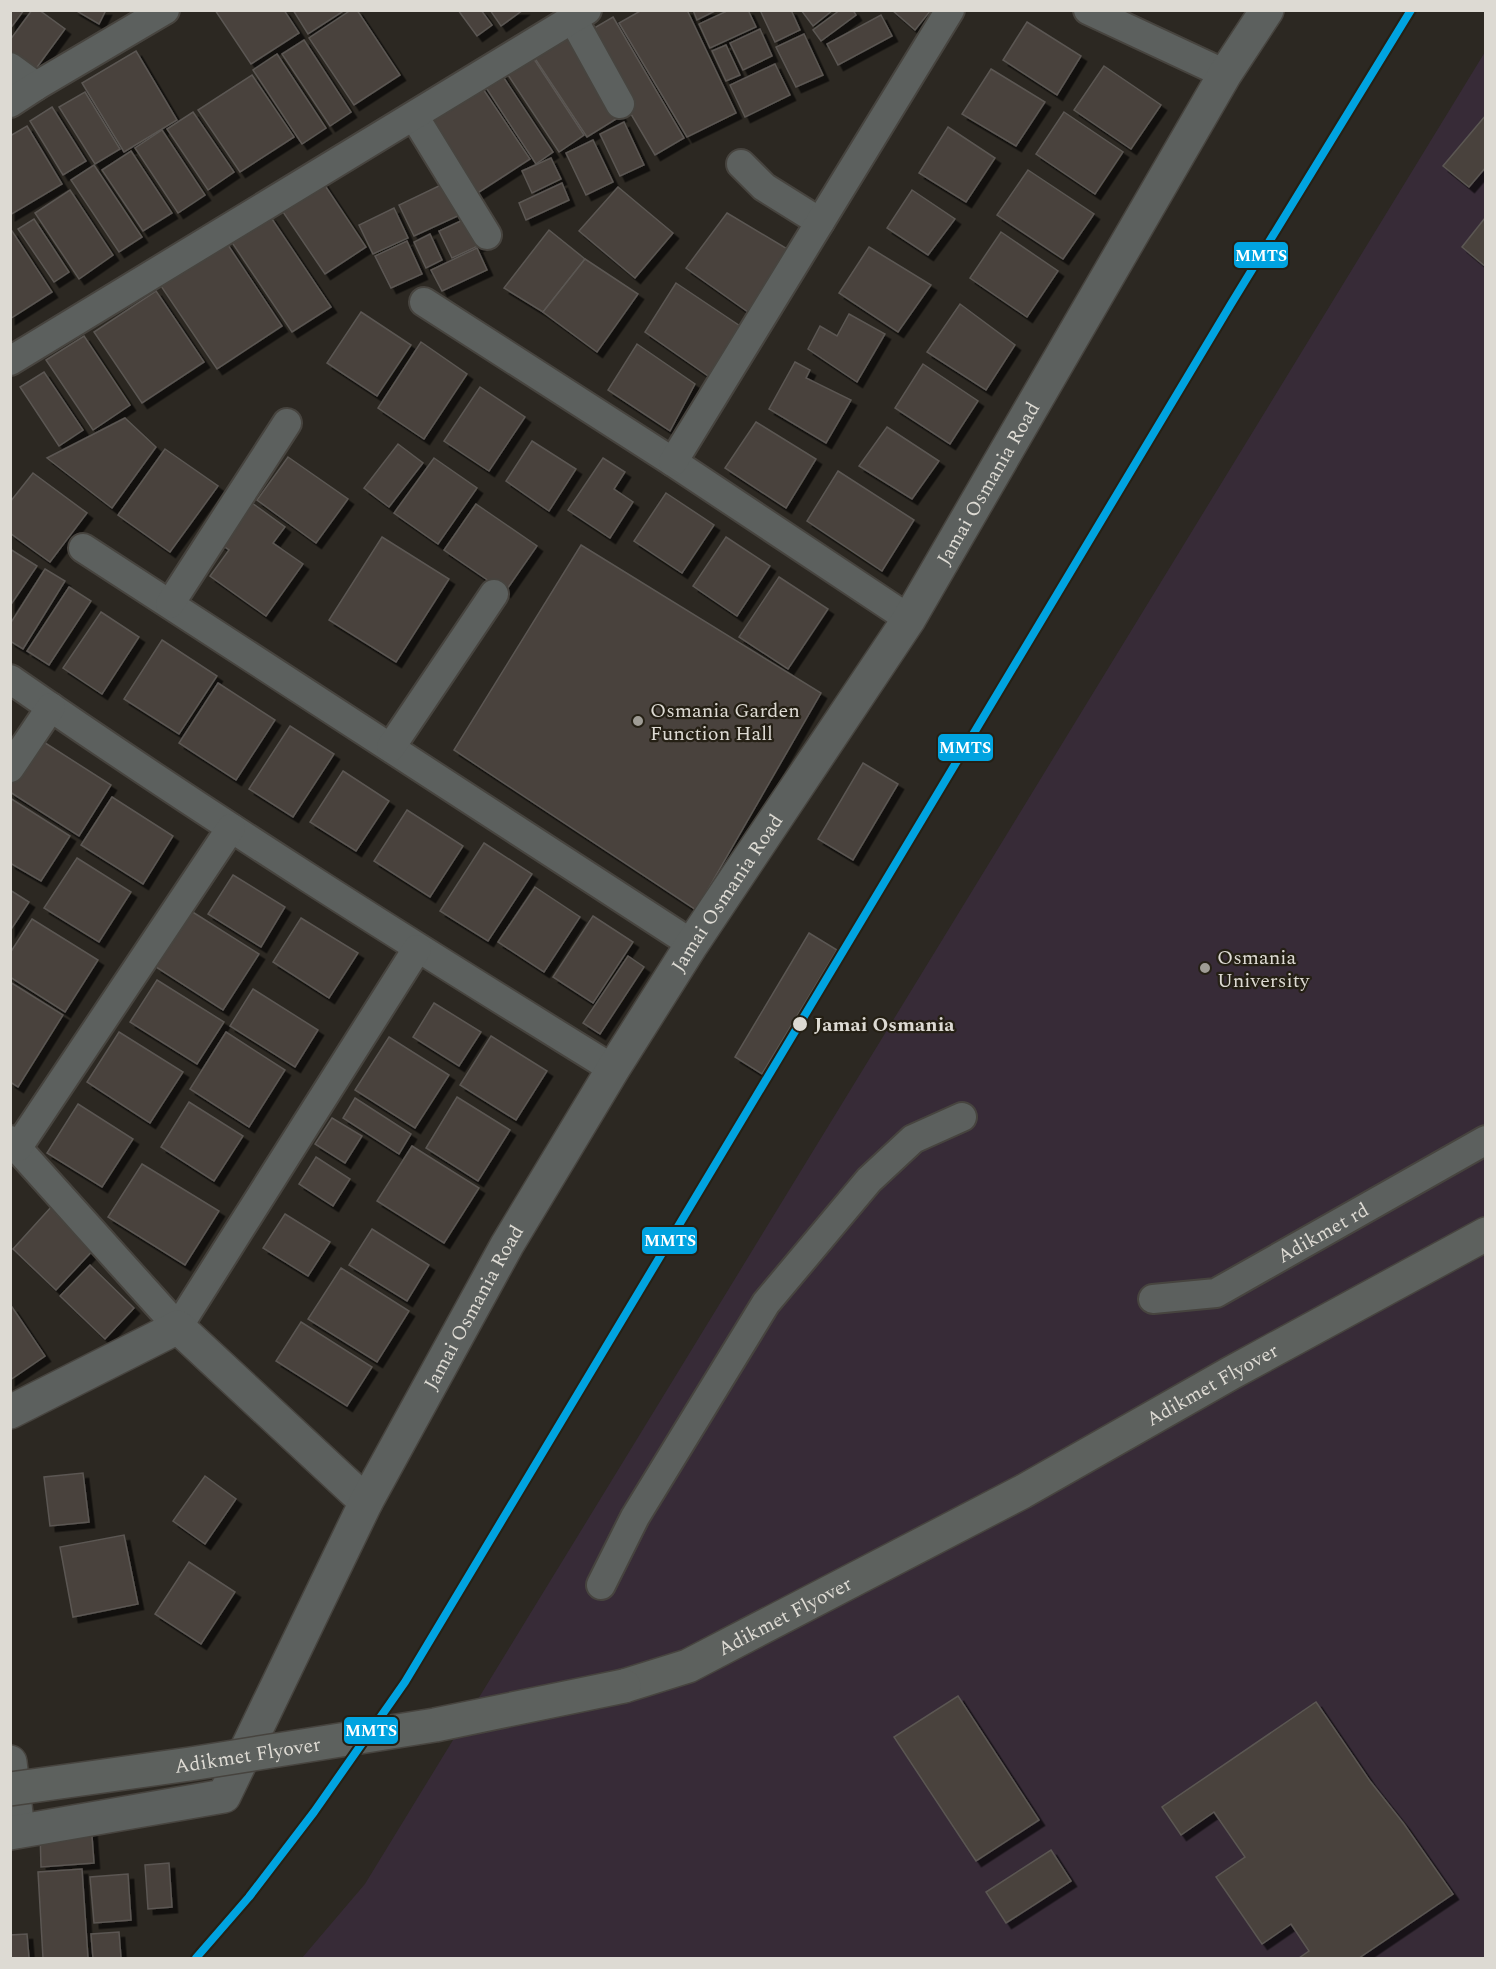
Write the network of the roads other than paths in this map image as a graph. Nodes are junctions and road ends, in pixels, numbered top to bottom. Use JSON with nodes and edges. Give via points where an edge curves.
{"nodes":[{"id":1,"x":950,"y":10,"type":"edge"},
{"id":2,"x":1088,"y":10,"type":"edge"},
{"id":3,"x":1267,"y":10,"type":"edge"},
{"id":4,"x":160,"y":12,"type":"edge"},
{"id":5,"x":580,"y":15,"type":"edge"},
{"id":6,"x":10,"y":67,"type":"edge"},
{"id":7,"x":1225,"y":74,"type":"junction"},
{"id":8,"x":36,"y":86,"type":"junction"},
{"id":9,"x":10,"y":103,"type":"edge"},
{"id":10,"x":620,"y":104,"type":"dead end"},
{"id":11,"x":414,"y":116,"type":"junction"},
{"id":12,"x":741,"y":164,"type":"dead end"},
{"id":13,"x":820,"y":222,"type":"junction"},
{"id":14,"x":487,"y":235,"type":"dead end"},
{"id":15,"x":424,"y":302,"type":"dead end"},
{"id":16,"x":10,"y":361,"type":"edge"},
{"id":17,"x":287,"y":423,"type":"dead end"},
{"id":18,"x":673,"y":462,"type":"junction"},
{"id":19,"x":82,"y":548,"type":"dead end"},
{"id":20,"x":494,"y":594,"type":"dead end"},
{"id":21,"x":170,"y":604,"type":"junction"},
{"id":22,"x":909,"y":619,"type":"junction"},
{"id":23,"x":10,"y":679,"type":"edge"},
{"id":24,"x":51,"y":707,"type":"junction"},
{"id":25,"x":391,"y":747,"type":"junction"},
{"id":26,"x":10,"y":768,"type":"edge"},
{"id":27,"x":231,"y":828,"type":"junction"},
{"id":28,"x":692,"y":944,"type":"junction"},
{"id":29,"x":417,"y":949,"type":"junction"},
{"id":30,"x":613,"y":1069,"type":"junction"},
{"id":31,"x":962,"y":1117,"type":"dead end"},
{"id":32,"x":1485,"y":1140,"type":"edge"},
{"id":33,"x":14,"y":1144,"type":"edge"},
{"id":34,"x":1485,"y":1234,"type":"edge"},
{"id":35,"x":1153,"y":1299,"type":"dead end"},
{"id":36,"x":178,"y":1327,"type":"junction"},
{"id":37,"x":10,"y":1412,"type":"edge"},
{"id":38,"x":366,"y":1502,"type":"junction"},
{"id":39,"x":601,"y":1586,"type":"dead end"},
{"id":40,"x":10,"y":1762,"type":"edge"},
{"id":41,"x":10,"y":1789,"type":"edge"},
{"id":42,"x":14,"y":1832,"type":"edge"}],
"edges":[{"from":1,"to":13,"type":"street"},
{"from":2,"to":7,"type":"street"},
{"from":3,"to":7,"type":"street","name":"Jamai Osmania Road"},
{"from":4,"to":8,"type":"street"},
{"from":5,"to":10,"type":"street"},
{"from":5,"to":11,"type":"street"},
{"from":6,"to":8,"type":"street"},
{"from":7,"to":22,"type":"street","name":"Jamai Osmania Road"},
{"from":8,"to":9,"type":"street"},
{"from":11,"to":14,"type":"street"},
{"from":11,"to":16,"type":"street"},
{"from":12,"to":13,"type":"street","via":[[764,187]]},
{"from":13,"to":18,"type":"street"},
{"from":15,"to":18,"type":"street"},
{"from":17,"to":21,"type":"street"},
{"from":18,"to":22,"type":"street"},
{"from":19,"to":21,"type":"street"},
{"from":20,"to":25,"type":"street"},
{"from":21,"to":25,"type":"street"},
{"from":22,"to":28,"type":"street","name":"Jamai Osmania Road"},
{"from":23,"to":24,"type":"street"},
{"from":24,"to":26,"type":"street"},
{"from":24,"to":27,"type":"street"},
{"from":25,"to":28,"type":"street"},
{"from":27,"to":29,"type":"street"},
{"from":27,"to":33,"type":"street"},
{"from":28,"to":30,"type":"street","name":"Jamai Osmania Road"},
{"from":29,"to":30,"type":"street"},
{"from":29,"to":36,"type":"street"},
{"from":30,"to":38,"type":"street","name":"Jamai Osmania Road","via":[[507,1245]]},
{"from":31,"to":39,"type":"street","via":[[913,1139],[868,1180],[765,1303],[635,1517]]},
{"from":32,"to":35,"type":"street","name":"Adikmet rd","via":[[1216,1293]]},
{"from":33,"to":36,"type":"street"},
{"from":34,"to":41,"type":"main road","name":"Adikmet Flyover","bridge":true,"via":[[1231,1372],[1022,1492],[688,1666],[624,1686],[435,1725]]},
{"from":36,"to":37,"type":"street"},
{"from":36,"to":38,"type":"street"},
{"from":38,"to":42,"type":"street","name":"Jamai Osmania Road","via":[[224,1796]]},
{"from":40,"to":42,"type":"street"}]}
